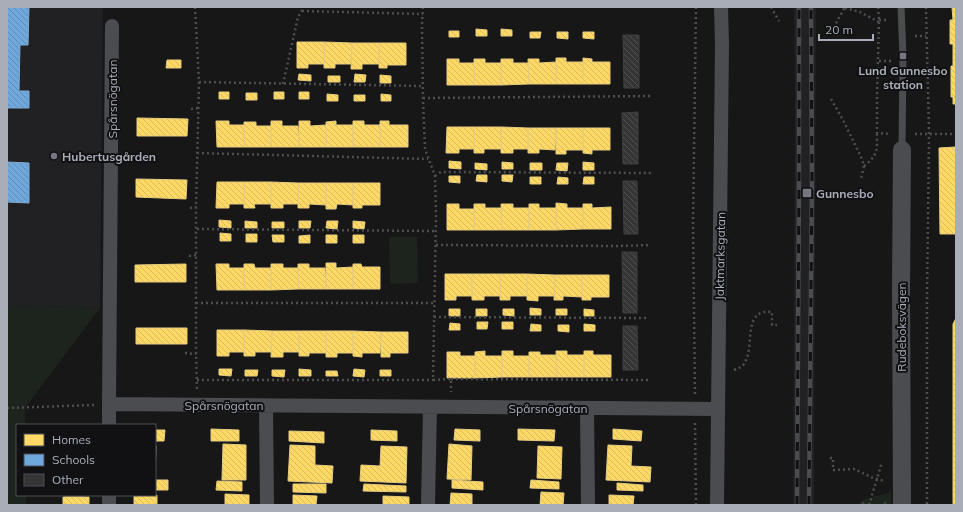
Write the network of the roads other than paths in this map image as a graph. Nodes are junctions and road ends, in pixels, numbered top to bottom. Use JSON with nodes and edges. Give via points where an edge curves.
{"nodes":[{"id":1,"x":721,"y":7,"type":"edge"},
{"id":2,"x":901,"y":7,"type":"edge"},
{"id":3,"x":112,"y":26,"type":"dead end"},
{"id":4,"x":902,"y":142,"type":"joint"},
{"id":5,"x":109,"y":404,"type":"junction"},
{"id":6,"x":266,"y":406,"type":"junction"},
{"id":7,"x":430,"y":407,"type":"junction"},
{"id":8,"x":586,"y":408,"type":"junction"},
{"id":9,"x":717,"y":409,"type":"junction"},
{"id":10,"x":109,"y":424,"type":"edge"},
{"id":11,"x":267,"y":505,"type":"edge"},
{"id":12,"x":428,"y":505,"type":"edge"},
{"id":13,"x":588,"y":505,"type":"edge"},
{"id":14,"x":717,"y":505,"type":"edge"},
{"id":15,"x":902,"y":505,"type":"edge"}],
"edges":[{"from":1,"to":9,"type":"street","name":"Jaktmarksgatan"},
{"from":2,"to":4,"type":"lane"},
{"from":3,"to":5,"type":"street","name":"Spårsnögatan"},
{"from":4,"to":15,"type":"street","name":"Rudeboksvägen"},
{"from":5,"to":6,"type":"street","name":"Spårsnögatan"},
{"from":5,"to":10,"type":"street"},
{"from":6,"to":7,"type":"street","name":"Spårsnögatan"},
{"from":6,"to":11,"type":"street"},
{"from":7,"to":8,"type":"street","name":"Spårsnögatan"},
{"from":7,"to":12,"type":"street"},
{"from":8,"to":9,"type":"street","name":"Spårsnögatan"},
{"from":8,"to":13,"type":"street"},
{"from":9,"to":14,"type":"street","name":"Jaktmarksgatan"}]}
